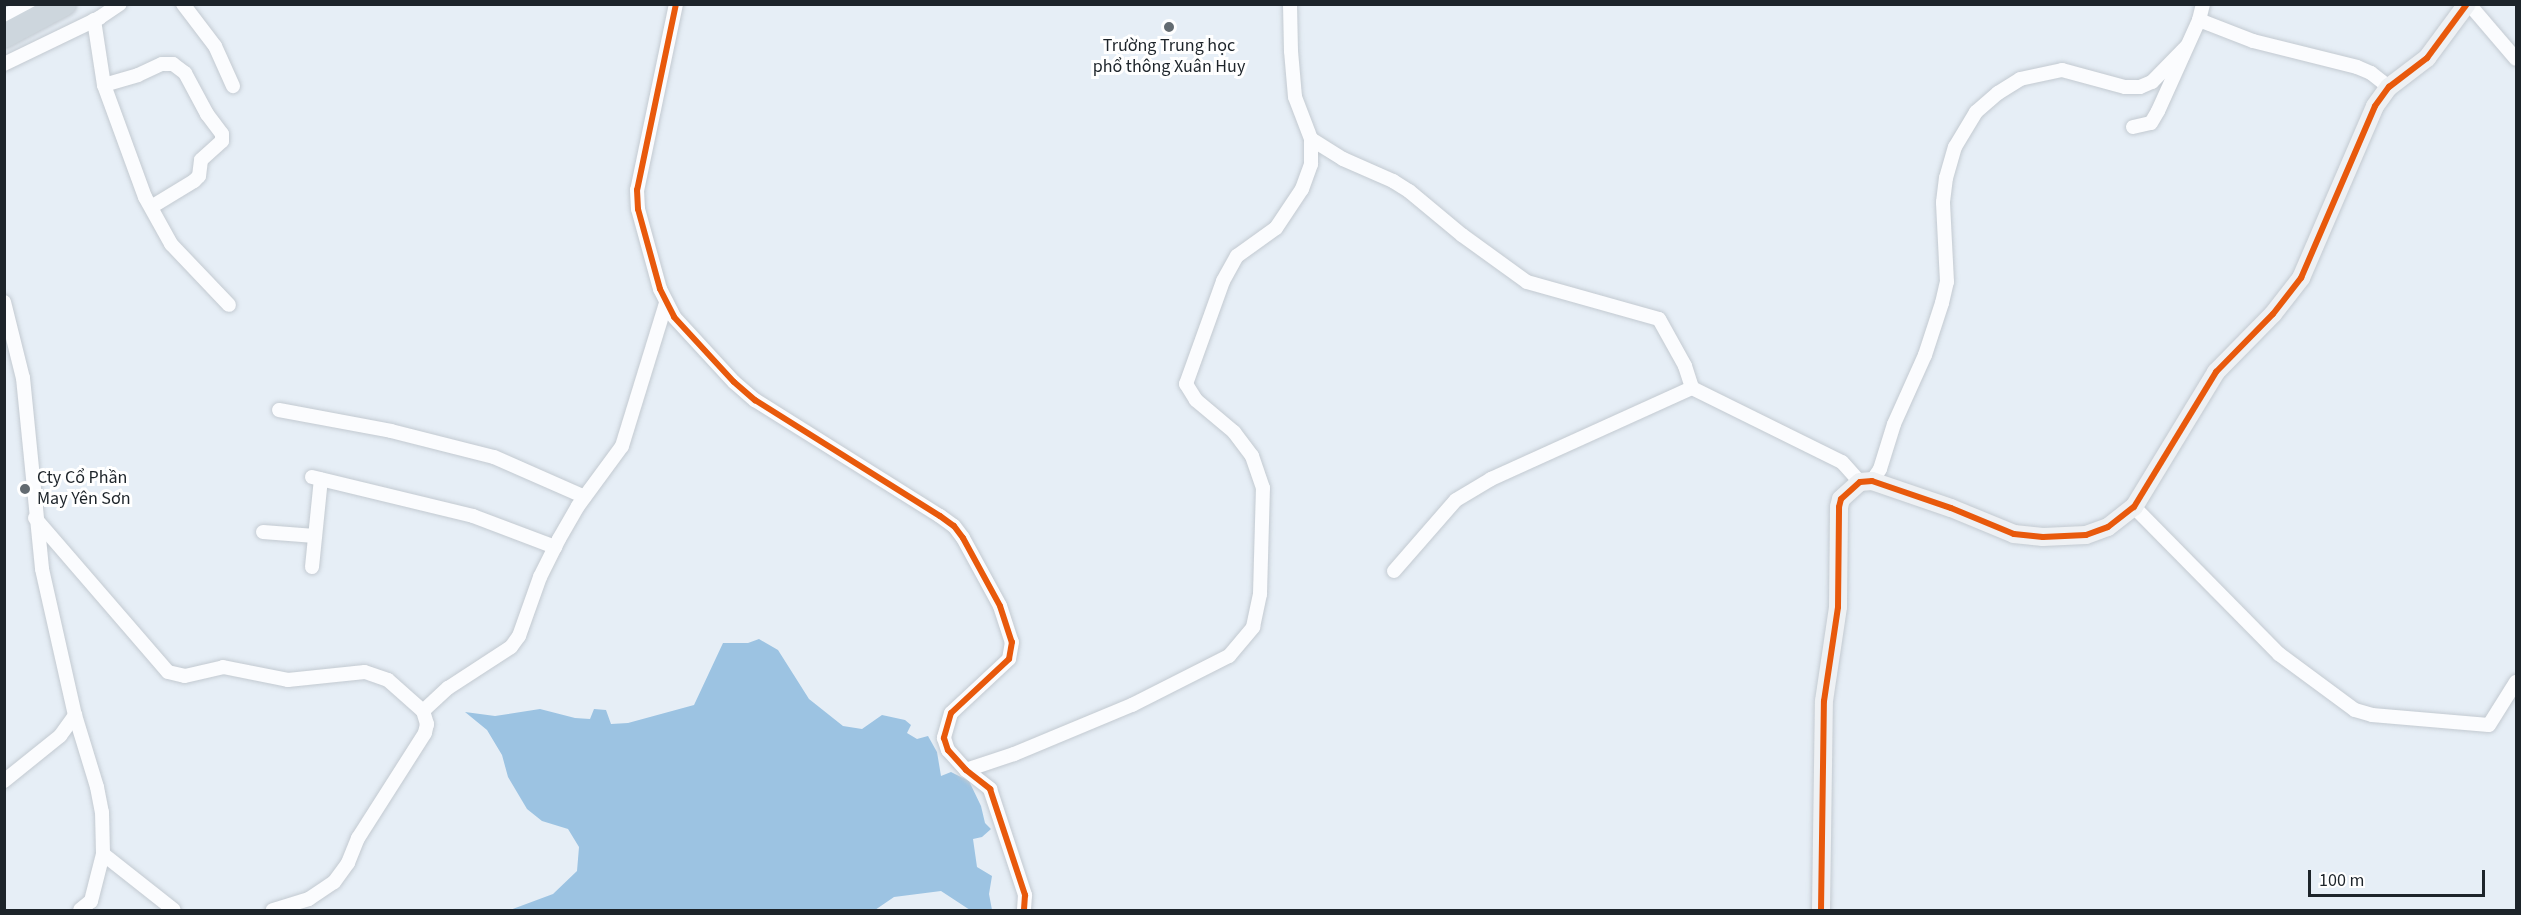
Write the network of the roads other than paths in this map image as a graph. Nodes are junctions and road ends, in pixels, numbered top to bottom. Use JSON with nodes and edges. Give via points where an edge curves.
{"nodes":[{"id":1,"x":29,"y":4,"type":"edge"},
{"id":2,"x":63,"y":4,"type":"edge"},
{"id":3,"x":120,"y":4,"type":"edge"},
{"id":4,"x":183,"y":4,"type":"edge"},
{"id":5,"x":676,"y":4,"type":"edge"},
{"id":6,"x":1290,"y":4,"type":"edge"},
{"id":7,"x":2203,"y":4,"type":"edge"},
{"id":8,"x":2468,"y":4,"type":"edge"},
{"id":9,"x":4,"y":16,"type":"edge"},
{"id":10,"x":93,"y":20,"type":"junction"},
{"id":11,"x":2199,"y":20,"type":"junction"},
{"id":12,"x":4,"y":36,"type":"edge"},
{"id":13,"x":2186,"y":47,"type":"junction"},
{"id":14,"x":2517,"y":58,"type":"edge"},
{"id":15,"x":4,"y":64,"type":"edge"},
{"id":16,"x":104,"y":85,"type":"junction"},
{"id":17,"x":233,"y":86,"type":"dead end"},
{"id":18,"x":2389,"y":87,"type":"junction"},
{"id":19,"x":2133,"y":127,"type":"dead end"},
{"id":20,"x":1311,"y":139,"type":"junction"},
{"id":21,"x":151,"y":207,"type":"junction"},
{"id":22,"x":4,"y":302,"type":"edge"},
{"id":23,"x":666,"y":303,"type":"junction"},
{"id":24,"x":229,"y":305,"type":"dead end"},
{"id":25,"x":1692,"y":388,"type":"junction"},
{"id":26,"x":279,"y":410,"type":"dead end"},
{"id":27,"x":1866,"y":482,"type":"junction"},
{"id":28,"x":585,"y":497,"type":"junction"},
{"id":29,"x":2134,"y":507,"type":"junction"},
{"id":30,"x":35,"y":518,"type":"junction"},
{"id":31,"x":263,"y":532,"type":"dead end"},
{"id":32,"x":315,"y":536,"type":"junction"},
{"id":33,"x":555,"y":547,"type":"junction"},
{"id":34,"x":312,"y":567,"type":"dead end"},
{"id":35,"x":1395,"y":571,"type":"dead end"},
{"id":36,"x":2517,"y":682,"type":"edge"},
{"id":37,"x":423,"y":711,"type":"junction"},
{"id":38,"x":75,"y":716,"type":"junction"},
{"id":39,"x":966,"y":770,"type":"junction"},
{"id":40,"x":4,"y":781,"type":"edge"},
{"id":41,"x":103,"y":854,"type":"junction"},
{"id":42,"x":80,"y":910,"type":"edge"},
{"id":43,"x":174,"y":910,"type":"edge"},
{"id":44,"x":273,"y":910,"type":"edge"},
{"id":45,"x":1024,"y":910,"type":"edge"},
{"id":46,"x":1821,"y":910,"type":"edge"}],
"edges":[{"from":1,"to":9,"type":"street"},
{"from":2,"to":12,"type":"highway"},
{"from":3,"to":10,"type":"street"},
{"from":4,"to":17,"type":"street","via":[[215,46]]},
{"from":5,"to":23,"type":"street","via":[[637,190],[638,209]]},
{"from":6,"to":20,"type":"street","via":[[1295,97]]},
{"from":7,"to":11,"type":"street"},
{"from":8,"to":14,"type":"street"},
{"from":8,"to":18,"type":"street","via":[[2427,58]]},
{"from":10,"to":15,"type":"street"},
{"from":10,"to":16,"type":"street"},
{"from":11,"to":13,"type":"street"},
{"from":11,"to":18,"type":"street","via":[[2253,41],[2357,67]]},
{"from":13,"to":19,"type":"street","via":[[2151,123]]},
{"from":13,"to":27,"type":"street","via":[[2152,82],[2140,87],[2125,87],[2062,70],[2020,79],[1976,112],[1955,147],[1946,178],[1943,202],[1947,282],[1942,303],[1880,469]]},
{"from":16,"to":21,"type":"street"},
{"from":16,"to":21,"type":"street","via":[[162,64],[173,64],[185,74],[222,134],[222,141],[201,160],[199,176]]},
{"from":18,"to":29,"type":"street","via":[[2363,131],[2301,278],[2273,314],[2216,372]]},
{"from":20,"to":25,"type":"street","via":[[1409,191],[1527,282],[1659,319],[1685,366]]},
{"from":20,"to":39,"type":"street","via":[[1311,164],[1302,189],[1276,228],[1237,256],[1222,281],[1186,384],[1196,400],[1234,432],[1252,456],[1263,488],[1260,594],[1253,627],[1229,656],[1142,700]]},
{"from":21,"to":24,"type":"street","via":[[171,244]]},
{"from":22,"to":30,"type":"street","via":[[23,378]]},
{"from":23,"to":28,"type":"street","via":[[622,446]]},
{"from":23,"to":39,"type":"street","via":[[674,317],[755,400],[940,516],[963,538],[1000,606],[1012,642],[1009,659],[951,713],[945,727],[948,750]]},
{"from":25,"to":27,"type":"street","via":[[1842,462]]},
{"from":25,"to":35,"type":"street","via":[[1491,479],[1456,500]]},
{"from":26,"to":28,"type":"street","via":[[391,431],[494,457]]},
{"from":27,"to":29,"type":"street","via":[[1951,508],[2014,534],[2031,536],[2086,535],[2108,527]]},
{"from":27,"to":46,"type":"street","via":[[1848,490],[1839,507],[1840,582],[1824,701]]},
{"from":28,"to":33,"type":"street"},
{"from":29,"to":36,"type":"street","via":[[2279,654],[2355,710],[2372,715],[2489,724]]},
{"from":30,"to":37,"type":"street","via":[[168,672],[185,676],[223,667],[288,680],[365,672],[388,680]]},
{"from":30,"to":38,"type":"street","via":[[42,569]]},
{"from":31,"to":32,"type":"street"},
{"from":32,"to":33,"type":"street","via":[[316,478],[473,516]]},
{"from":32,"to":34,"type":"street"},
{"from":33,"to":37,"type":"street","via":[[540,577],[526,621],[510,647],[447,688]]},
{"from":37,"to":44,"type":"street","via":[[425,733],[334,882],[309,899]]},
{"from":38,"to":40,"type":"street","via":[[60,736]]},
{"from":38,"to":41,"type":"street","via":[[98,787]]},
{"from":39,"to":45,"type":"street","via":[[990,789],[1025,895]]},
{"from":41,"to":42,"type":"street","via":[[90,901]]},
{"from":41,"to":43,"type":"street"}]}
